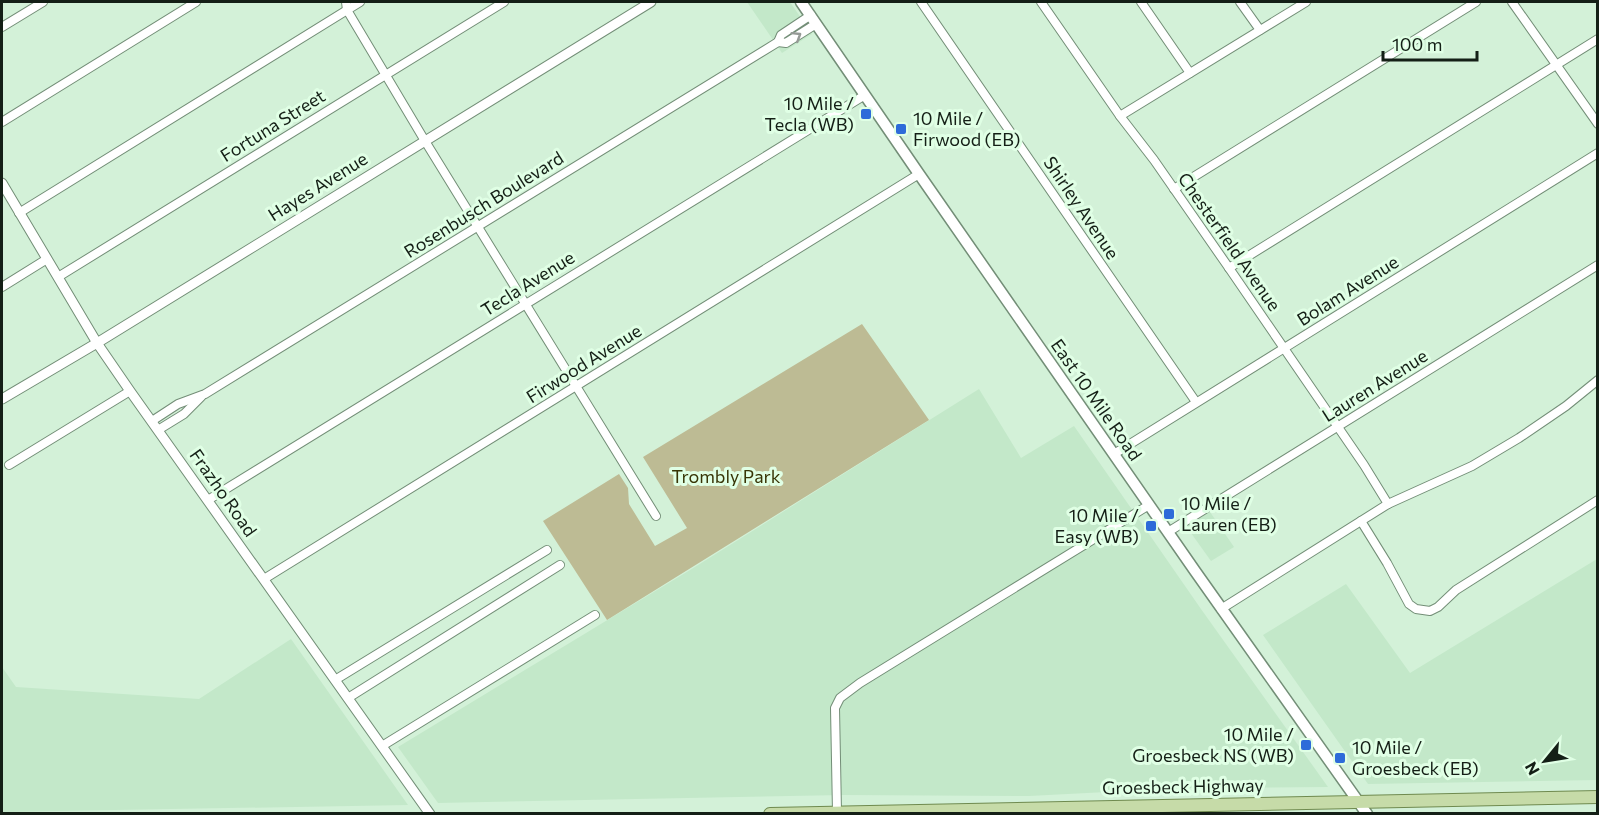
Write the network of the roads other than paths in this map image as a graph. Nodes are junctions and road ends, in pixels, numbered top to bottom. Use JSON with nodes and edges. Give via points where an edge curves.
{"nodes":[{"id":1,"x":43,"y":2,"type":"edge"},
{"id":2,"x":196,"y":2,"type":"edge"},
{"id":3,"x":360,"y":2,"type":"edge"},
{"id":4,"x":504,"y":2,"type":"edge"},
{"id":5,"x":651,"y":2,"type":"edge"},
{"id":6,"x":801,"y":2,"type":"edge"},
{"id":7,"x":921,"y":2,"type":"edge"},
{"id":8,"x":1041,"y":2,"type":"edge"},
{"id":9,"x":1141,"y":2,"type":"edge"},
{"id":10,"x":1240,"y":2,"type":"edge"},
{"id":11,"x":1306,"y":2,"type":"edge"},
{"id":12,"x":1476,"y":2,"type":"edge"},
{"id":13,"x":1512,"y":2,"type":"edge"},
{"id":14,"x":346,"y":6,"type":"edge"},
{"id":15,"x":813,"y":20,"type":"junction"},
{"id":16,"x":2,"y":27,"type":"edge"},
{"id":17,"x":1260,"y":30,"type":"junction"},
{"id":18,"x":1598,"y":39,"type":"edge"},
{"id":19,"x":1556,"y":65,"type":"junction"},
{"id":20,"x":1190,"y":73,"type":"junction"},
{"id":21,"x":386,"y":75,"type":"junction"},
{"id":22,"x":865,"y":95,"type":"junction"},
{"id":23,"x":1120,"y":116,"type":"junction"},
{"id":24,"x":2,"y":122,"type":"edge"},
{"id":25,"x":1598,"y":124,"type":"edge"},
{"id":26,"x":424,"y":141,"type":"junction"},
{"id":27,"x":1598,"y":153,"type":"edge"},
{"id":28,"x":919,"y":174,"type":"junction"},
{"id":29,"x":2,"y":183,"type":"edge"},
{"id":30,"x":1174,"y":189,"type":"junction"},
{"id":31,"x":19,"y":213,"type":"junction"},
{"id":32,"x":478,"y":227,"type":"junction"},
{"id":33,"x":47,"y":259,"type":"junction"},
{"id":34,"x":1598,"y":265,"type":"edge"},
{"id":35,"x":1229,"y":268,"type":"junction"},
{"id":36,"x":58,"y":277,"type":"junction"},
{"id":37,"x":2,"y":287,"type":"edge"},
{"id":38,"x":526,"y":304,"type":"junction"},
{"id":39,"x":97,"y":343,"type":"junction"},
{"id":40,"x":1284,"y":348,"type":"junction"},
{"id":41,"x":1598,"y":380,"type":"edge"},
{"id":42,"x":577,"y":387,"type":"junction"},
{"id":43,"x":130,"y":391,"type":"junction"},
{"id":44,"x":205,"y":394,"type":"junction"},
{"id":45,"x":2,"y":399,"type":"edge"},
{"id":46,"x":1196,"y":402,"type":"junction"},
{"id":47,"x":152,"y":421,"type":"junction"},
{"id":48,"x":1337,"y":427,"type":"junction"},
{"id":49,"x":158,"y":430,"type":"junction"},
{"id":50,"x":1114,"y":454,"type":"junction"},
{"id":51,"x":9,"y":465,"type":"dead end"},
{"id":52,"x":208,"y":500,"type":"junction"},
{"id":53,"x":1598,"y":500,"type":"edge"},
{"id":54,"x":1388,"y":504,"type":"junction"},
{"id":55,"x":1149,"y":505,"type":"junction"},
{"id":56,"x":656,"y":516,"type":"dead end"},
{"id":57,"x":1361,"y":521,"type":"junction"},
{"id":58,"x":1168,"y":532,"type":"junction"},
{"id":59,"x":547,"y":550,"type":"dead end"},
{"id":60,"x":560,"y":566,"type":"dead end"},
{"id":61,"x":264,"y":579,"type":"junction"},
{"id":62,"x":1221,"y":609,"type":"junction"},
{"id":63,"x":595,"y":615,"type":"dead end"},
{"id":64,"x":335,"y":680,"type":"junction"},
{"id":65,"x":348,"y":698,"type":"junction"},
{"id":66,"x":382,"y":746,"type":"junction"},
{"id":67,"x":1598,"y":797,"type":"edge"},
{"id":68,"x":1358,"y":801,"type":"junction"},
{"id":69,"x":837,"y":812,"type":"edge"},
{"id":70,"x":430,"y":813,"type":"edge"},
{"id":71,"x":770,"y":813,"type":"edge"},
{"id":72,"x":1367,"y":813,"type":"edge"}],
"edges":[{"from":1,"to":16,"type":"street"},
{"from":2,"to":24,"type":"street"},
{"from":3,"to":14,"type":"street"},
{"from":4,"to":21,"type":"street","name":"Fortuna Street"},
{"from":5,"to":26,"type":"street","name":"Hayes Avenue"},
{"from":6,"to":15,"type":"main road","name":"East 10 Mile Road"},
{"from":7,"to":46,"type":"street","name":"Shirley Avenue"},
{"from":8,"to":23,"type":"street","name":"Chesterfield Avenue"},
{"from":9,"to":20,"type":"street"},
{"from":10,"to":17,"type":"street"},
{"from":11,"to":17,"type":"street"},
{"from":12,"to":30,"type":"street"},
{"from":13,"to":19,"type":"street"},
{"from":14,"to":21,"type":"street"},
{"from":14,"to":31,"type":"street"},
{"from":15,"to":22,"type":"main road","name":"East 10 Mile Road"},
{"from":15,"to":32,"type":"street","name":"Rosenbusch Boulevard","via":[[786,44],[778,42]]},
{"from":17,"to":20,"type":"street"},
{"from":18,"to":19,"type":"street"},
{"from":19,"to":25,"type":"street"},
{"from":19,"to":35,"type":"street"},
{"from":20,"to":23,"type":"street"},
{"from":21,"to":26,"type":"street"},
{"from":21,"to":36,"type":"street","name":"Fortuna Street"},
{"from":22,"to":28,"type":"main road","name":"East 10 Mile Road"},
{"from":22,"to":38,"type":"street","name":"Tecla Avenue"},
{"from":23,"to":30,"type":"street","name":"Chesterfield Avenue"},
{"from":26,"to":32,"type":"street"},
{"from":26,"to":39,"type":"street","name":"Hayes Avenue"},
{"from":27,"to":40,"type":"street","name":"Bolam Avenue"},
{"from":28,"to":42,"type":"street","name":"Firwood Avenue"},
{"from":28,"to":50,"type":"main road","name":"East 10 Mile Road"},
{"from":29,"to":31,"type":"street","name":"Frazho Road"},
{"from":30,"to":35,"type":"street","name":"Chesterfield Avenue"},
{"from":31,"to":33,"type":"street","name":"Frazho Road"},
{"from":32,"to":38,"type":"street"},
{"from":32,"to":44,"type":"street","name":"Rosenbusch Boulevard"},
{"from":33,"to":36,"type":"street","name":"Frazho Road"},
{"from":33,"to":37,"type":"street"},
{"from":34,"to":48,"type":"street","name":"Lauren Avenue"},
{"from":35,"to":40,"type":"street","name":"Chesterfield Avenue"},
{"from":36,"to":39,"type":"street","name":"Frazho Road"},
{"from":38,"to":42,"type":"street"},
{"from":38,"to":52,"type":"street","name":"Tecla Avenue"},
{"from":39,"to":43,"type":"street","name":"Frazho Road"},
{"from":39,"to":45,"type":"street","name":"Hayes Avenue"},
{"from":40,"to":46,"type":"street","name":"Bolam Avenue"},
{"from":40,"to":48,"type":"street","name":"Chesterfield Avenue"},
{"from":41,"to":54,"type":"street","via":[[1538,426],[1489,456]]},
{"from":42,"to":56,"type":"street"},
{"from":42,"to":61,"type":"street","name":"Firwood Avenue"},
{"from":43,"to":47,"type":"street","name":"Frazho Road"},
{"from":43,"to":51,"type":"street"},
{"from":44,"to":47,"type":"street","name":"Rosenbusch Boulevard","via":[[178,404]]},
{"from":44,"to":49,"type":"street","name":"Rosenbusch Boulevard","via":[[184,414]]},
{"from":46,"to":50,"type":"street","name":"Bolam Avenue"},
{"from":47,"to":49,"type":"street","name":"Frazho Road"},
{"from":48,"to":54,"type":"street","name":"Chesterfield Avenue"},
{"from":48,"to":58,"type":"street","name":"Lauren Avenue"},
{"from":49,"to":52,"type":"street","name":"Frazho Road"},
{"from":50,"to":55,"type":"main road","name":"East 10 Mile Road"},
{"from":52,"to":61,"type":"street","name":"Frazho Road"},
{"from":53,"to":57,"type":"street","via":[[1456,590],[1430,611],[1409,604]]},
{"from":54,"to":57,"type":"street"},
{"from":55,"to":58,"type":"main road","name":"East 10 Mile Road"},
{"from":55,"to":69,"type":"street","via":[[840,698],[835,708]]},
{"from":57,"to":62,"type":"street"},
{"from":58,"to":62,"type":"main road","name":"East 10 Mile Road"},
{"from":59,"to":64,"type":"street"},
{"from":60,"to":65,"type":"street"},
{"from":61,"to":64,"type":"street","name":"Frazho Road"},
{"from":62,"to":68,"type":"main road","name":"East 10 Mile Road"},
{"from":63,"to":66,"type":"street"},
{"from":64,"to":65,"type":"street","name":"Frazho Road"},
{"from":65,"to":66,"type":"street","name":"Frazho Road"},
{"from":66,"to":70,"type":"street","name":"Frazho Road"},
{"from":67,"to":68,"type":"main road","name":"Groesbeck Highway"},
{"from":68,"to":69,"type":"main road","name":"Groesbeck Highway"},
{"from":68,"to":72,"type":"main road","name":"East 10 Mile Road"},
{"from":69,"to":71,"type":"main road","name":"Groesbeck Highway"}]}
